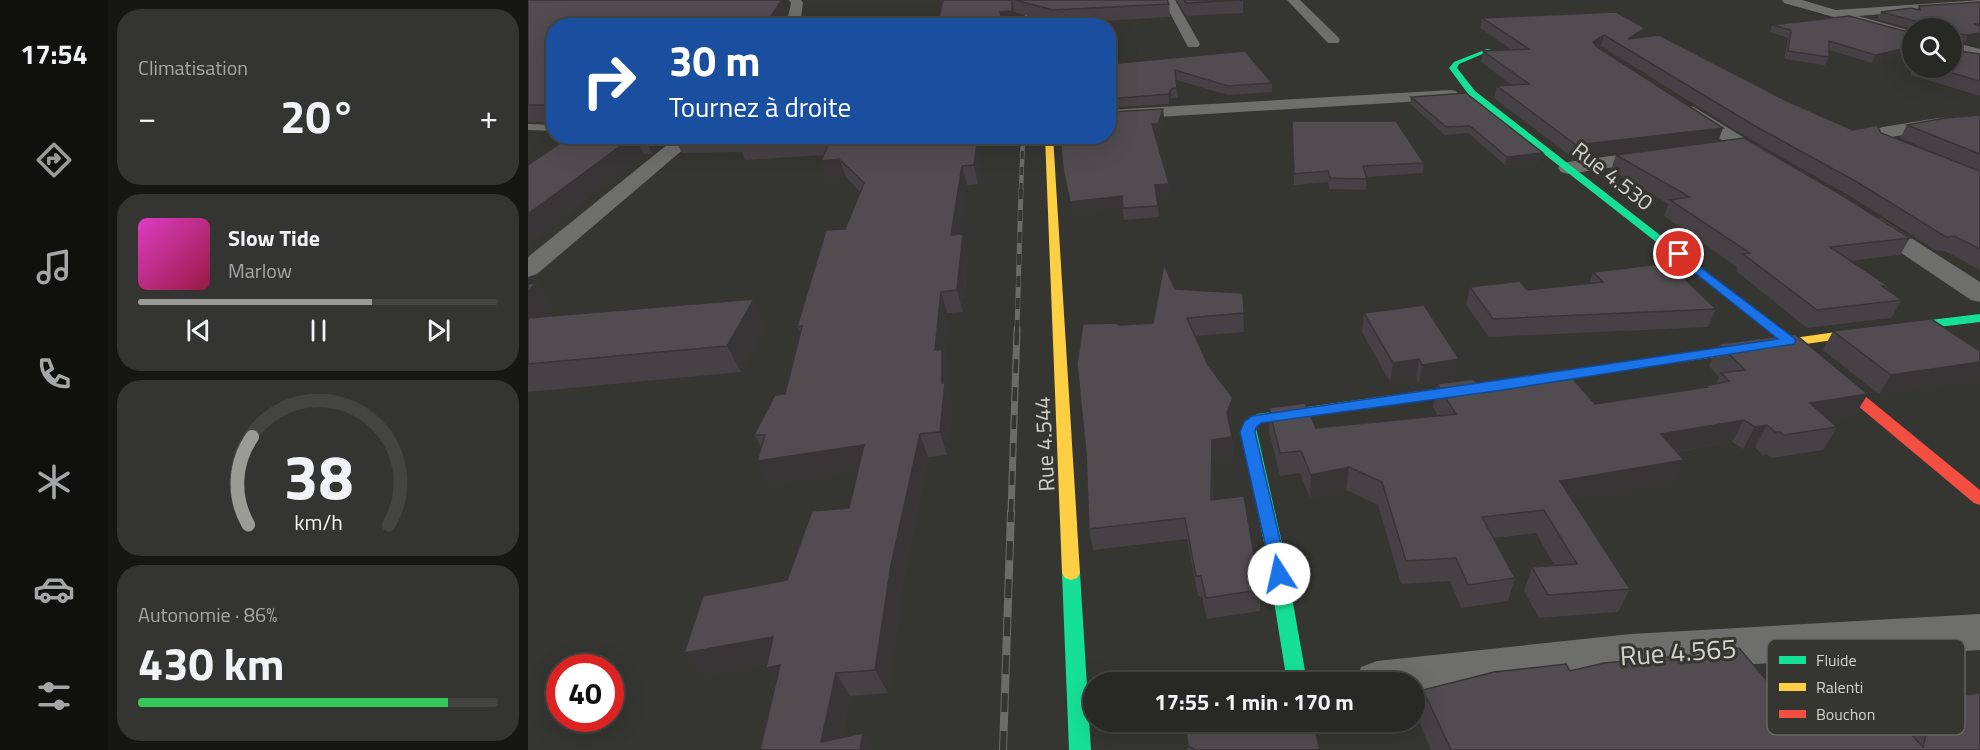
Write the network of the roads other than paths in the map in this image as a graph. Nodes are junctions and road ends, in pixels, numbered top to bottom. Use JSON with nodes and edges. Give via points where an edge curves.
{"nodes":[{"id":1,"x":795,"y":0,"type":"edge"},
{"id":2,"x":1169,"y":0,"type":"edge"},
{"id":3,"x":1293,"y":0,"type":"edge"},
{"id":4,"x":1788,"y":0,"type":"edge"},
{"id":5,"x":1046,"y":2,"type":"edge"},
{"id":6,"x":1980,"y":2,"type":"edge"},
{"id":7,"x":1835,"y":14,"type":"junction"},
{"id":8,"x":794,"y":18,"type":"edge"},
{"id":9,"x":1045,"y":18,"type":"edge"},
{"id":10,"x":1902,"y":32,"type":"edge"},
{"id":11,"x":1333,"y":40,"type":"dead end"},
{"id":12,"x":1193,"y":44,"type":"dead end"},
{"id":13,"x":1962,"y":49,"type":"edge"},
{"id":14,"x":1489,"y":50,"type":"edge"},
{"id":15,"x":1980,"y":54,"type":"edge"},
{"id":16,"x":1472,"y":93,"type":"junction"},
{"id":17,"x":1676,"y":102,"type":"edge"},
{"id":18,"x":1116,"y":115,"type":"edge"},
{"id":19,"x":1980,"y":120,"type":"edge"},
{"id":20,"x":528,"y":127,"type":"edge"},
{"id":21,"x":546,"y":128,"type":"edge"},
{"id":22,"x":680,"y":144,"type":"edge"},
{"id":23,"x":1049,"y":144,"type":"edge"},
{"id":24,"x":1742,"y":145,"type":"junction"},
{"id":25,"x":1707,"y":150,"type":"edge"},
{"id":26,"x":1672,"y":154,"type":"edge"},
{"id":27,"x":1568,"y":168,"type":"junction"},
{"id":28,"x":1781,"y":168,"type":"edge"},
{"id":29,"x":1980,"y":180,"type":"edge"},
{"id":30,"x":1851,"y":209,"type":"edge"},
{"id":31,"x":528,"y":269,"type":"edge"},
{"id":32,"x":1980,"y":294,"type":"edge"},
{"id":33,"x":1980,"y":318,"type":"edge"},
{"id":34,"x":1789,"y":341,"type":"junction"},
{"id":35,"x":1980,"y":499,"type":"edge"},
{"id":36,"x":1980,"y":632,"type":"edge"},
{"id":37,"x":1869,"y":639,"type":"edge"},
{"id":38,"x":1767,"y":645,"type":"edge"},
{"id":39,"x":1295,"y":672,"type":"edge"},
{"id":40,"x":1425,"y":677,"type":"edge"},
{"id":41,"x":1083,"y":710,"type":"edge"}],
"edges":[{"from":1,"to":8,"type":"street"},
{"from":2,"to":12,"type":"street"},
{"from":3,"to":11,"type":"street"},
{"from":4,"to":7,"type":"street"},
{"from":5,"to":9,"type":"street"},
{"from":6,"to":7,"type":"street"},
{"from":7,"to":10,"type":"street"},
{"from":13,"to":15,"type":"street"},
{"from":14,"to":16,"type":"street","name":"Rue 4.530","via":[[1456,63],[1453,68]]},
{"from":16,"to":18,"type":"street"},
{"from":16,"to":27,"type":"street","name":"Rue 4.530"},
{"from":17,"to":24,"type":"street"},
{"from":19,"to":29,"type":"street","via":[[1938,123],[1881,136],[1882,140]]},
{"from":20,"to":21,"type":"lane"},
{"from":22,"to":31,"type":"street"},
{"from":23,"to":41,"type":"street","name":"Rue 4.544"},
{"from":24,"to":25,"type":"street"},
{"from":24,"to":28,"type":"street"},
{"from":26,"to":27,"type":"street"},
{"from":27,"to":34,"type":"street","name":"Rue 4.530"},
{"from":30,"to":32,"type":"street"},
{"from":33,"to":34,"type":"street"},
{"from":34,"to":35,"type":"street","name":"Rue 4.530"},
{"from":34,"to":39,"type":"street","via":[[1257,419],[1248,432],[1275,552]]},
{"from":36,"to":37,"type":"street","name":"Rue 4.565"},
{"from":38,"to":40,"type":"street","name":"Rue 4.565","via":[[1631,654]]}]}
